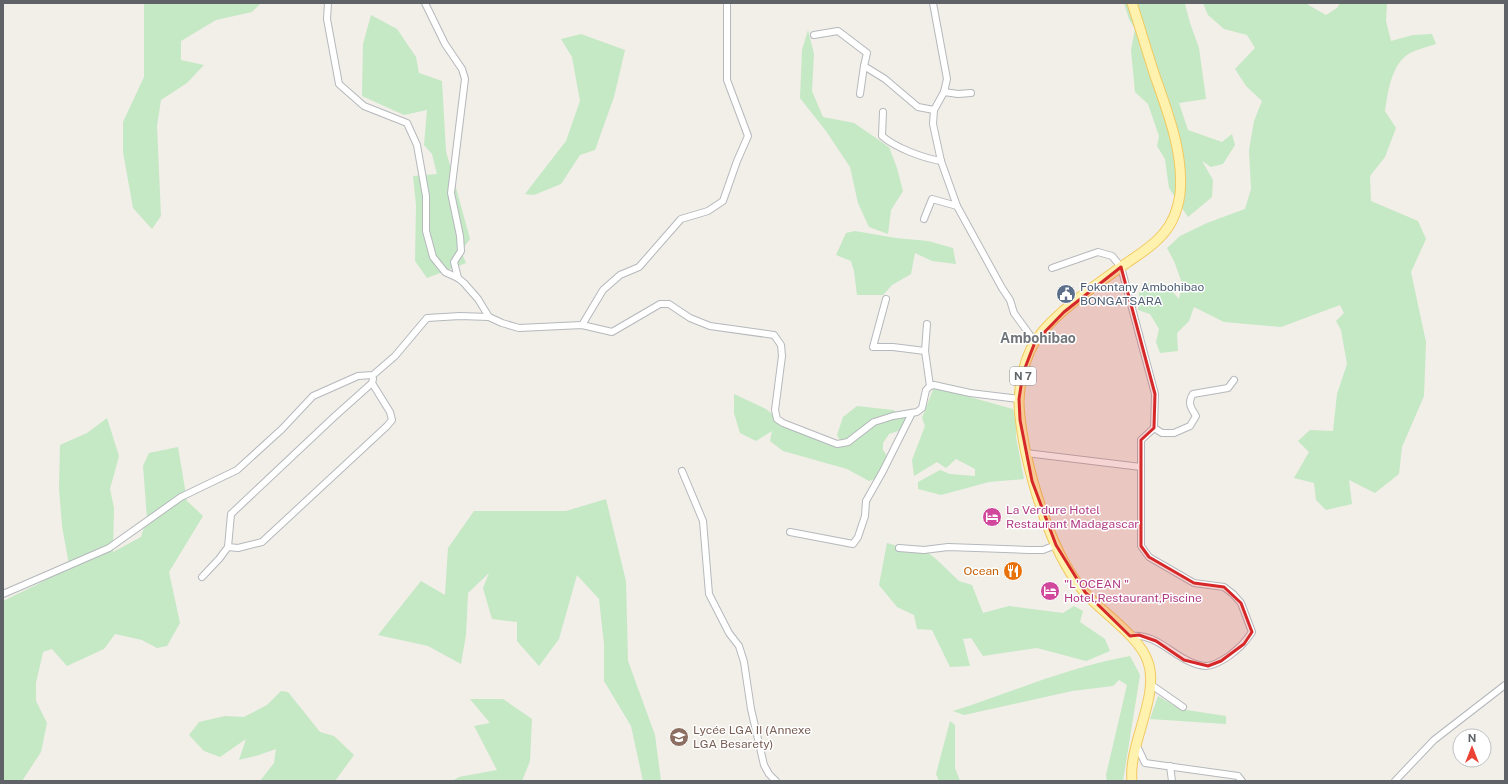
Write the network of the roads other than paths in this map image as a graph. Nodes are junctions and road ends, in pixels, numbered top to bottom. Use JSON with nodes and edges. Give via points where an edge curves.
{"nodes":[{"id":1,"x":328,"y":3,"type":"edge"},
{"id":2,"x":425,"y":3,"type":"edge"},
{"id":3,"x":727,"y":3,"type":"edge"},
{"id":4,"x":933,"y":3,"type":"edge"},
{"id":5,"x":1132,"y":3,"type":"edge"},
{"id":6,"x":814,"y":35,"type":"dead end"},
{"id":7,"x":864,"y":66,"type":"junction"},
{"id":8,"x":944,"y":92,"type":"junction"},
{"id":9,"x":971,"y":93,"type":"dead end"},
{"id":10,"x":860,"y":94,"type":"dead end"},
{"id":11,"x":934,"y":110,"type":"junction"},
{"id":12,"x":883,"y":112,"type":"dead end"},
{"id":13,"x":941,"y":161,"type":"junction"},
{"id":14,"x":957,"y":206,"type":"junction"},
{"id":15,"x":924,"y":219,"type":"dead end"},
{"id":16,"x":1121,"y":267,"type":"junction"},
{"id":17,"x":1052,"y":268,"type":"dead end"},
{"id":18,"x":458,"y":278,"type":"junction"},
{"id":19,"x":886,"y":299,"type":"dead end"},
{"id":20,"x":489,"y":317,"type":"junction"},
{"id":21,"x":927,"y":324,"type":"dead end"},
{"id":22,"x":582,"y":325,"type":"junction"},
{"id":23,"x":1035,"y":342,"type":"junction"},
{"id":24,"x":925,"y":351,"type":"junction"},
{"id":25,"x":373,"y":375,"type":"junction"},
{"id":26,"x":1234,"y":380,"type":"dead end"},
{"id":27,"x":372,"y":383,"type":"junction"},
{"id":28,"x":930,"y":386,"type":"junction"},
{"id":29,"x":1019,"y":399,"type":"junction"},
{"id":30,"x":912,"y":413,"type":"junction"},
{"id":31,"x":1154,"y":428,"type":"junction"},
{"id":32,"x":1026,"y":453,"type":"junction"},
{"id":33,"x":1141,"y":467,"type":"junction"},
{"id":34,"x":682,"y":471,"type":"dead end"},
{"id":35,"x":790,"y":532,"type":"dead end"},
{"id":36,"x":1056,"y":545,"type":"junction"},
{"id":37,"x":228,"y":547,"type":"junction"},
{"id":38,"x":900,"y":548,"type":"dead end"},
{"id":39,"x":202,"y":577,"type":"dead end"},
{"id":40,"x":3,"y":594,"type":"edge"},
{"id":41,"x":1130,"y":636,"type":"junction"},
{"id":42,"x":1150,"y":684,"type":"junction"},
{"id":43,"x":1505,"y":684,"type":"edge"},
{"id":44,"x":1183,"y":707,"type":"dead end"},
{"id":45,"x":1136,"y":746,"type":"junction"},
{"id":46,"x":1170,"y":766,"type":"junction"},
{"id":47,"x":776,"y":781,"type":"edge"},
{"id":48,"x":1132,"y":781,"type":"edge"},
{"id":49,"x":1172,"y":781,"type":"edge"},
{"id":50,"x":1242,"y":781,"type":"edge"},
{"id":51,"x":1395,"y":781,"type":"edge"}],
"edges":[{"from":1,"to":18,"type":"street","via":[[327,20],[339,84],[364,106],[408,123],[418,145],[426,196],[426,231],[433,257],[445,272]]},
{"from":2,"to":18,"type":"street","via":[[445,44],[462,69],[465,79],[451,194],[460,236],[461,251],[454,262]]},
{"from":3,"to":22,"type":"street","via":[[727,80],[748,136],[723,201],[708,211],[681,219],[639,266],[620,275],[603,290]]},
{"from":4,"to":8,"type":"street","via":[[947,79]]},
{"from":5,"to":16,"type":"main road","number":"N 7","via":[[1166,109],[1177,151],[1181,182],[1177,210],[1172,222],[1152,245]]},
{"from":6,"to":7,"type":"street","via":[[838,31],[867,52]]},
{"from":7,"to":10,"type":"street"},
{"from":7,"to":11,"type":"street","via":[[885,79],[918,107]]},
{"from":8,"to":9,"type":"street"},
{"from":8,"to":11,"type":"street"},
{"from":11,"to":13,"type":"street","via":[[933,124]]},
{"from":12,"to":13,"type":"street","via":[[882,136],[890,143]]},
{"from":13,"to":14,"type":"street"},
{"from":14,"to":15,"type":"street","via":[[932,199]]},
{"from":14,"to":23,"type":"street","via":[[1010,300],[1014,313]]},
{"from":16,"to":17,"type":"street","via":[[1112,256],[1098,252]]},
{"from":16,"to":23,"type":"main road","number":"N 7","via":[[1047,326]]},
{"from":16,"to":31,"type":"street","via":[[1154,394]]},
{"from":18,"to":20,"type":"street","via":[[478,299]]},
{"from":19,"to":24,"type":"street","via":[[873,347]]},
{"from":20,"to":22,"type":"street","via":[[519,328]]},
{"from":20,"to":25,"type":"street","via":[[427,318],[395,356]]},
{"from":21,"to":24,"type":"street"},
{"from":22,"to":30,"type":"street","via":[[612,332],[660,304],[670,304],[690,318],[710,326],[774,335],[781,345],[782,356],[775,410],[778,419],[837,444],[848,442],[874,422]]},
{"from":23,"to":29,"type":"main road","number":"N 7","via":[[1023,373]]},
{"from":24,"to":28,"type":"street"},
{"from":25,"to":27,"type":"street"},
{"from":25,"to":40,"type":"street","via":[[358,376],[314,396],[237,470],[181,497],[109,548]]},
{"from":26,"to":31,"type":"street","via":[[1228,388],[1193,394],[1189,404],[1196,416],[1190,426],[1174,433],[1162,433]]},
{"from":27,"to":37,"type":"street","via":[[231,514]]},
{"from":27,"to":37,"type":"street","via":[[390,412],[392,420],[387,426],[262,542],[238,548]]},
{"from":28,"to":29,"type":"street"},
{"from":28,"to":30,"type":"street","via":[[926,390],[922,408]]},
{"from":29,"to":32,"type":"main road","number":"N 7"},
{"from":30,"to":35,"type":"street","via":[[866,501],[865,516],[853,544]]},
{"from":31,"to":33,"type":"street","via":[[1141,440]]},
{"from":32,"to":33,"type":"street"},
{"from":32,"to":36,"type":"main road","number":"N 7","via":[[1032,481]]},
{"from":33,"to":41,"type":"street","via":[[1141,546],[1149,557],[1194,583],[1224,587],[1234,594],[1241,603],[1252,632],[1244,644],[1221,661],[1208,666],[1184,660],[1156,640],[1139,635]]},
{"from":34,"to":47,"type":"street","via":[[703,521],[709,594],[729,633],[739,646],[764,765]]},
{"from":36,"to":38,"type":"street","via":[[1043,550]]},
{"from":36,"to":41,"type":"main road","number":"N 7","via":[[1064,563],[1084,592]]},
{"from":37,"to":39,"type":"street"},
{"from":41,"to":42,"type":"main road","number":"N 7","via":[[1149,662]]},
{"from":42,"to":44,"type":"street"},
{"from":42,"to":45,"type":"main road","number":"N 7","via":[[1149,698]]},
{"from":43,"to":51,"type":"street","via":[[1434,740]]},
{"from":45,"to":46,"type":"street","via":[[1145,763]]},
{"from":45,"to":48,"type":"main road","number":"N 7"},
{"from":46,"to":49,"type":"street"},
{"from":46,"to":50,"type":"street","via":[[1238,776]]}]}
